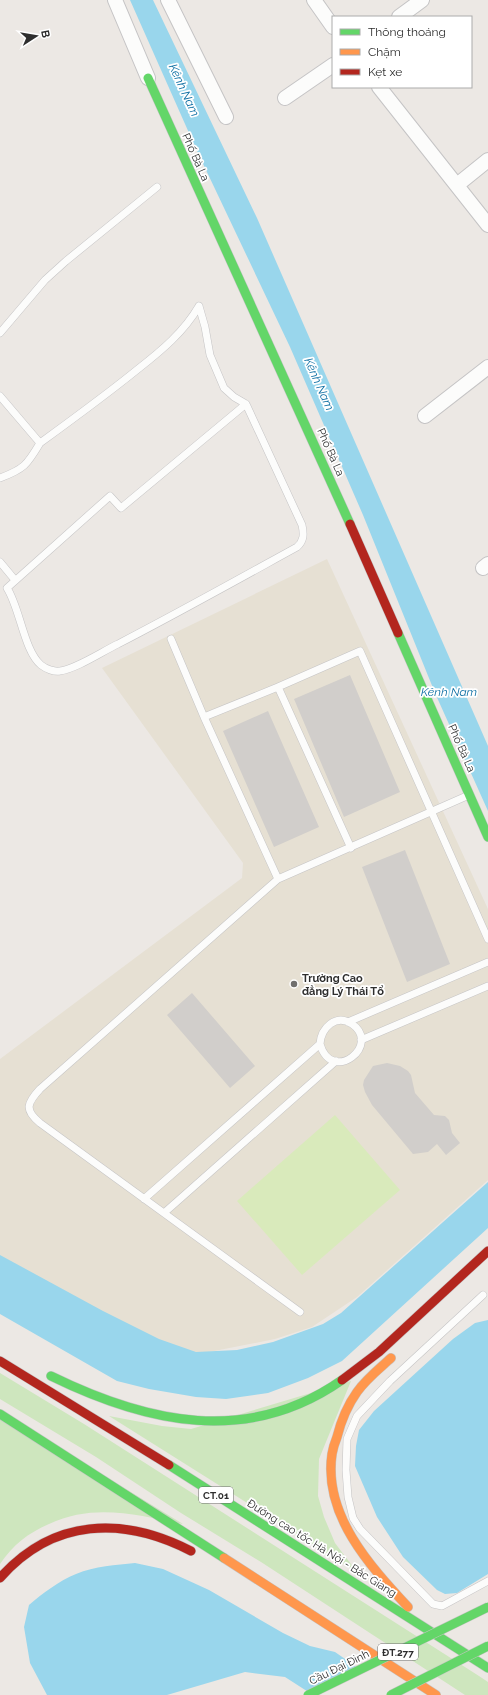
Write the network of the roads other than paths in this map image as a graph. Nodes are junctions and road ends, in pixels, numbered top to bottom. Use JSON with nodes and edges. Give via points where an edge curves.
{"nodes":[{"id":1,"x":115,"y":0,"type":"edge"},
{"id":2,"x":168,"y":0,"type":"edge"},
{"id":3,"x":314,"y":0,"type":"edge"},
{"id":4,"x":422,"y":0,"type":"edge"},
{"id":5,"x":400,"y":16,"type":"edge"},
{"id":6,"x":332,"y":26,"type":"edge"},
{"id":7,"x":332,"y":66,"type":"edge"},
{"id":8,"x":148,"y":78,"type":"joint"},
{"id":9,"x":380,"y":88,"type":"edge"},
{"id":10,"x":285,"y":98,"type":"dead end"},
{"id":11,"x":226,"y":117,"type":"dead end"},
{"id":12,"x":488,"y":160,"type":"edge"},
{"id":13,"x":457,"y":185,"type":"junction"},
{"id":14,"x":157,"y":187,"type":"dead end"},
{"id":15,"x":488,"y":225,"type":"edge"},
{"id":16,"x":0,"y":333,"type":"edge"},
{"id":17,"x":488,"y":367,"type":"edge"},
{"id":18,"x":0,"y":396,"type":"edge"},
{"id":19,"x":246,"y":404,"type":"junction"},
{"id":20,"x":424,"y":416,"type":"dead end"},
{"id":21,"x":40,"y":442,"type":"junction"},
{"id":22,"x":0,"y":478,"type":"edge"},
{"id":23,"x":0,"y":562,"type":"edge"},
{"id":24,"x":15,"y":580,"type":"junction"},
{"id":25,"x":171,"y":639,"type":"dead end"},
{"id":26,"x":278,"y":687,"type":"junction"},
{"id":27,"x":204,"y":717,"type":"junction"},
{"id":28,"x":470,"y":795,"type":"junction"},
{"id":29,"x":432,"y":812,"type":"junction"},
{"id":30,"x":488,"y":837,"type":"edge"},
{"id":31,"x":350,"y":848,"type":"junction"},
{"id":32,"x":278,"y":879,"type":"junction"},
{"id":33,"x":488,"y":938,"type":"edge"},
{"id":34,"x":488,"y":962,"type":"edge"},
{"id":35,"x":488,"y":986,"type":"edge"},
{"id":36,"x":348,"y":1022,"type":"junction"},
{"id":37,"x":361,"y":1040,"type":"junction"},
{"id":38,"x":320,"y":1044,"type":"junction"},
{"id":39,"x":336,"y":1061,"type":"junction"},
{"id":40,"x":144,"y":1199,"type":"junction"},
{"id":41,"x":164,"y":1213,"type":"junction"},
{"id":42,"x":488,"y":1251,"type":"edge"},
{"id":43,"x":483,"y":1294,"type":"dead end"},
{"id":44,"x":300,"y":1312,"type":"dead end"},
{"id":45,"x":397,"y":1352,"type":"dead end"},
{"id":46,"x":0,"y":1361,"type":"edge"},
{"id":47,"x":40,"y":1371,"type":"dead end"},
{"id":48,"x":0,"y":1414,"type":"edge"},
{"id":49,"x":200,"y":1557,"type":"dead end"},
{"id":50,"x":0,"y":1578,"type":"edge"},
{"id":51,"x":488,"y":1581,"type":"edge"},
{"id":52,"x":260,"y":1593,"type":"dead end"},
{"id":53,"x":488,"y":1607,"type":"edge"},
{"id":54,"x":431,"y":1631,"type":"junction"},
{"id":55,"x":488,"y":1646,"type":"edge"},
{"id":56,"x":370,"y":1651,"type":"junction"},
{"id":57,"x":488,"y":1668,"type":"edge"},
{"id":58,"x":403,"y":1673,"type":"junction"},
{"id":59,"x":308,"y":1695,"type":"edge"},
{"id":60,"x":391,"y":1695,"type":"edge"},
{"id":61,"x":431,"y":1695,"type":"edge"},
{"id":62,"x":436,"y":1695,"type":"edge"}],
"edges":[{"from":1,"to":8,"type":"street"},
{"from":2,"to":11,"type":"street"},
{"from":3,"to":6,"type":"street"},
{"from":4,"to":5,"type":"street"},
{"from":7,"to":10,"type":"street"},
{"from":8,"to":28,"type":"main road","name":"Phố Bà La"},
{"from":9,"to":13,"type":"street"},
{"from":12,"to":13,"type":"street"},
{"from":13,"to":15,"type":"street"},
{"from":14,"to":16,"type":"lane","via":[[45,280]]},
{"from":17,"to":20,"type":"street"},
{"from":18,"to":21,"type":"lane"},
{"from":19,"to":21,"type":"lane","via":[[224,388],[210,355],[199,306],[169,344],[109,393]]},
{"from":19,"to":24,"type":"lane","via":[[121,508],[110,496]]},
{"from":19,"to":24,"type":"lane","via":[[302,525],[304,536],[300,544],[198,602],[80,663],[59,671],[41,665],[32,652],[14,599],[7,588]]},
{"from":21,"to":22,"type":"lane","via":[[24,467]]},
{"from":23,"to":24,"type":"lane"},
{"from":25,"to":27,"type":"lane"},
{"from":26,"to":27,"type":"lane"},
{"from":26,"to":29,"type":"lane","via":[[360,651]]},
{"from":26,"to":31,"type":"lane"},
{"from":27,"to":32,"type":"lane"},
{"from":28,"to":29,"type":"lane"},
{"from":28,"to":30,"type":"main road","name":"Phố Bà La"},
{"from":29,"to":31,"type":"lane"},
{"from":29,"to":33,"type":"lane"},
{"from":31,"to":32,"type":"lane"},
{"from":32,"to":40,"type":"lane","via":[[40,1089],[29,1104],[31,1116]]},
{"from":34,"to":36,"type":"lane"},
{"from":35,"to":37,"type":"lane"},
{"from":36,"to":37,"type":"lane","via":[[357,1029]]},
{"from":36,"to":38,"type":"lane","via":[[339,1021],[327,1026],[320,1037]]},
{"from":37,"to":39,"type":"lane","via":[[355,1056],[344,1061]]},
{"from":38,"to":39,"type":"lane","via":[[326,1055]]},
{"from":38,"to":40,"type":"lane"},
{"from":39,"to":41,"type":"lane"},
{"from":40,"to":41,"type":"lane"},
{"from":41,"to":44,"type":"lane"},
{"from":42,"to":47,"type":"main road","via":[[364,1364],[312,1398],[275,1412],[221,1421],[168,1419],[109,1404]]},
{"from":43,"to":51,"type":"lane","via":[[390,1381],[357,1416],[347,1439],[346,1470],[348,1497],[353,1518],[360,1529],[433,1604],[442,1606]]},
{"from":45,"to":54,"type":"main road","via":[[357,1392],[348,1408],[330,1456],[331,1482],[335,1503],[355,1544],[385,1582]]},
{"from":46,"to":54,"type":"main road","name":"Đường cao tốc Hà Nội - Bắc Giang","number":"CT.01","via":[[113,1429]]},
{"from":48,"to":56,"type":"main road"},
{"from":49,"to":50,"type":"main road","via":[[175,1541],[133,1530],[79,1530],[52,1538],[37,1546],[23,1555]]},
{"from":52,"to":56,"type":"main road"},
{"from":53,"to":59,"type":"main road","name":"Cầu Đại Đình","number":"ĐT.277","bridge":true},
{"from":54,"to":57,"type":"main road","name":"Đường cao tốc Hà Nội - Bắc Giang","number":"CT.01"},
{"from":55,"to":60,"type":"main road","bridge":true},
{"from":56,"to":58,"type":"main road"},
{"from":58,"to":61,"type":"main road"},
{"from":58,"to":62,"type":"main road"}]}
